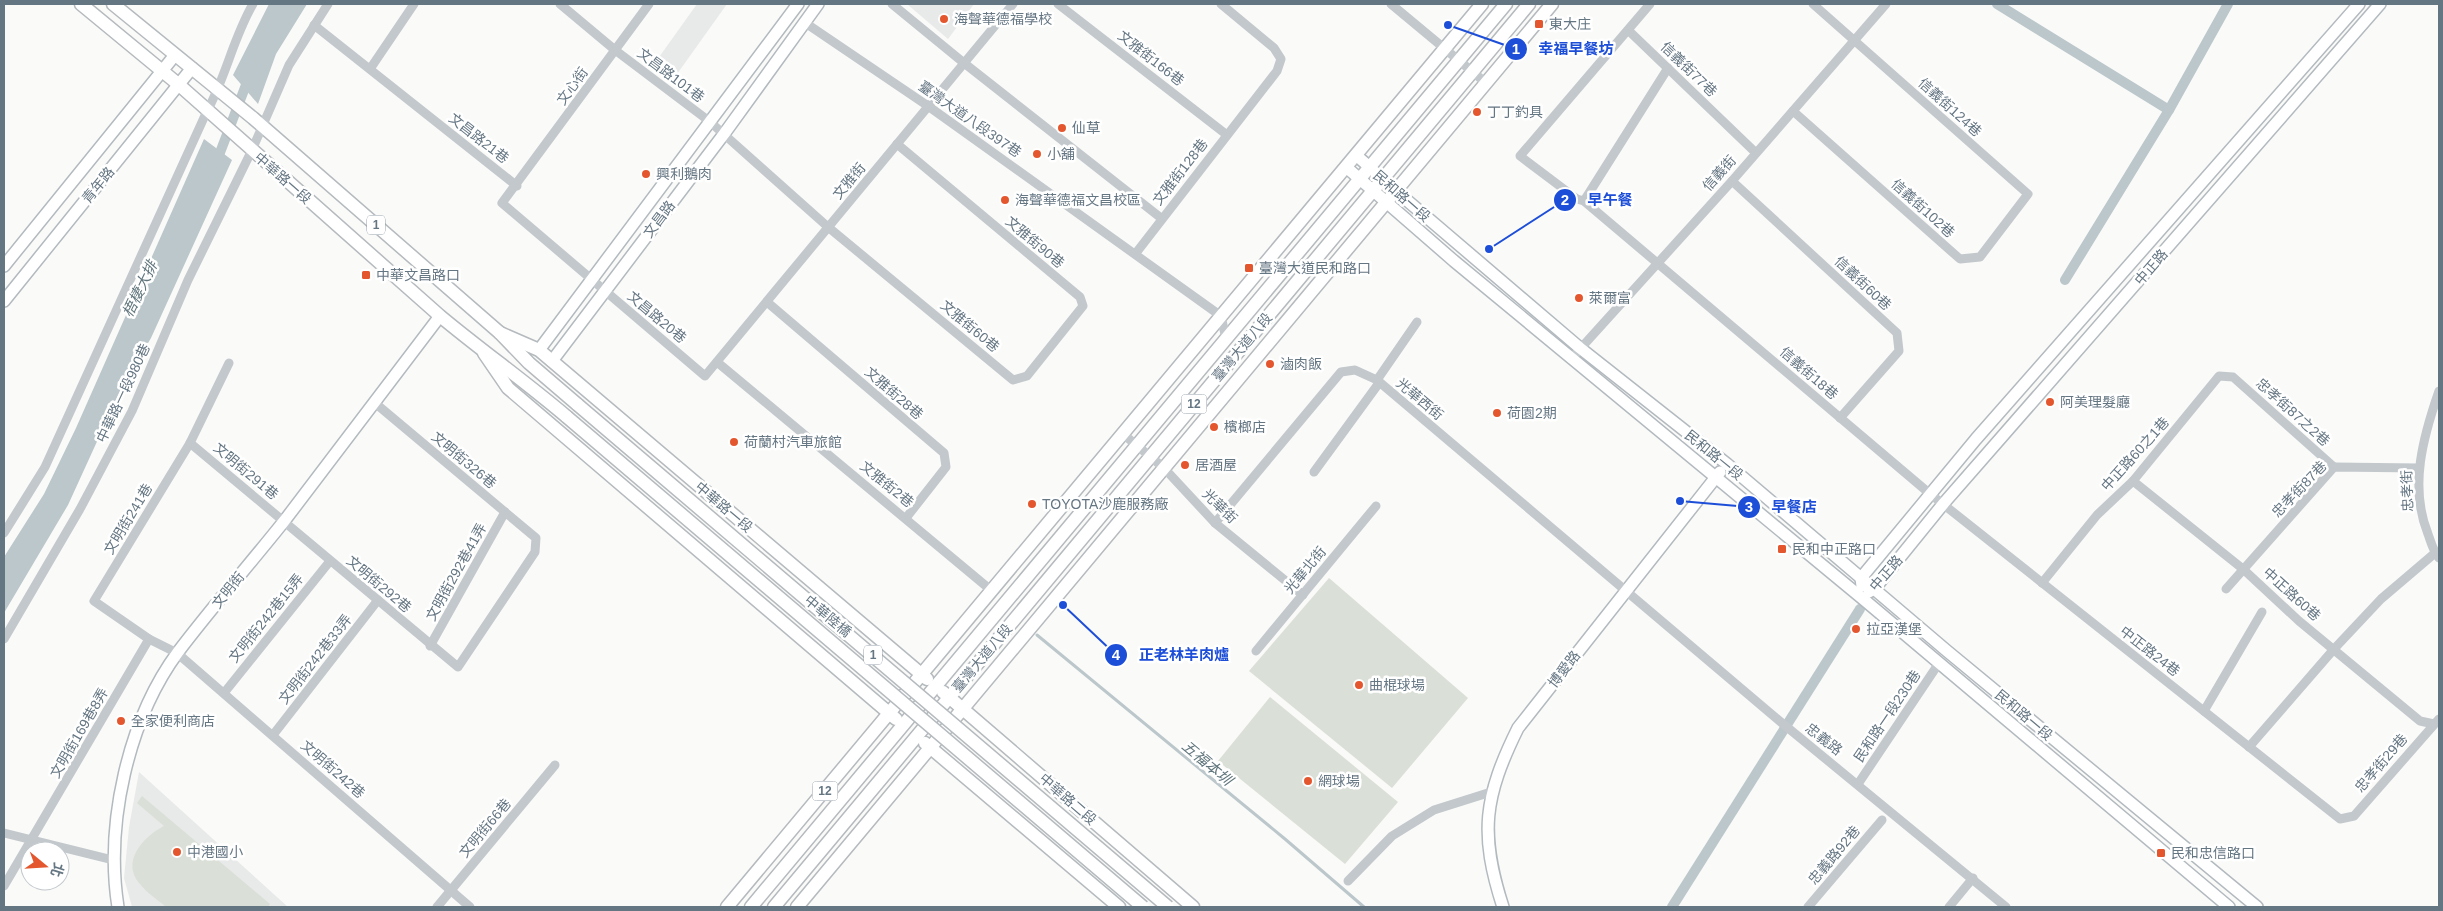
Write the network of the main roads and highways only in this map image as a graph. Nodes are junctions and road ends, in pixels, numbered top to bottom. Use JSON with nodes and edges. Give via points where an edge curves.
{"nodes":[{"id":1,"x":81,"y":4,"type":"edge"},
{"id":2,"x":114,"y":4,"type":"edge"},
{"id":3,"x":1482,"y":4,"type":"edge"},
{"id":4,"x":1506,"y":4,"type":"edge"},
{"id":5,"x":1529,"y":4,"type":"edge"},
{"id":6,"x":1552,"y":4,"type":"edge"},
{"id":7,"x":1356,"y":155,"type":"junction"},
{"id":8,"x":1360,"y":178,"type":"junction"},
{"id":9,"x":500,"y":332,"type":"junction"},
{"id":10,"x":484,"y":353,"type":"junction"},
{"id":11,"x":578,"y":404,"type":"joint"},
{"id":12,"x":567,"y":417,"type":"joint"},
{"id":13,"x":922,"y":675,"type":"junction"},
{"id":14,"x":942,"y":692,"type":"junction"},
{"id":15,"x":963,"y":709,"type":"junction"},
{"id":16,"x":890,"y":713,"type":"junction"},
{"id":17,"x":910,"y":730,"type":"junction"},
{"id":18,"x":931,"y":748,"type":"junction"},
{"id":19,"x":727,"y":907,"type":"edge"},
{"id":20,"x":751,"y":907,"type":"edge"},
{"id":21,"x":774,"y":907,"type":"edge"},
{"id":22,"x":797,"y":907,"type":"edge"},
{"id":23,"x":1119,"y":907,"type":"edge"},
{"id":24,"x":1143,"y":907,"type":"edge"},
{"id":25,"x":1168,"y":907,"type":"edge"},
{"id":26,"x":1193,"y":907,"type":"edge"}],
"edges":[{"from":1,"to":10,"type":"main road","name":"中華路一段","number":"1","via":[[178,84]]},
{"from":2,"to":9,"type":"main road","name":"中華路一段","number":"1","via":[[257,122]]},
{"from":3,"to":7,"type":"main road","name":"臺灣大道八段","number":"12"},
{"from":4,"to":8,"type":"main road","name":"臺灣大道八段","number":"12"},
{"from":5,"to":14,"type":"main road","name":"臺灣大道八段","number":"12","via":[[1150,457]]},
{"from":6,"to":15,"type":"main road","name":"臺灣大道八段","number":"12"},
{"from":7,"to":8,"type":"main road"},
{"from":7,"to":13,"type":"main road","name":"臺灣大道八段","number":"12"},
{"from":8,"to":14,"type":"main road","name":"臺灣大道八段","number":"12","via":[[1136,445]]},
{"from":9,"to":11,"type":"main road","name":"中華路一段","number":"1","via":[[529,363]]},
{"from":9,"to":13,"type":"main road","name":"中華路一段","number":"1","via":[[539,350]]},
{"from":10,"to":12,"type":"main road","name":"中華路一段","number":"1","via":[[518,376]]},
{"from":10,"to":16,"type":"main road","name":"中華路一段","number":"1","via":[[508,388]]},
{"from":11,"to":25,"type":"main road","name":"中華陸橋","number":"1","bridge":true},
{"from":12,"to":24,"type":"main road","name":"中華陸橋","number":"1","bridge":true},
{"from":13,"to":14,"type":"main road","name":"中華路一段","number":"1"},
{"from":13,"to":16,"type":"main road","name":"臺灣大道八段","number":"12"},
{"from":13,"to":17,"type":"main road","name":"臺灣大道八段","number":"12"},
{"from":14,"to":15,"type":"main road","name":"中華路二段","number":"1"},
{"from":14,"to":17,"type":"main road","name":"臺灣大道八段","number":"12"},
{"from":14,"to":17,"type":"main road","name":"臺灣大道八段","number":"12"},
{"from":15,"to":17,"type":"main road","name":"臺灣大道八段","number":"12"},
{"from":15,"to":18,"type":"main road","name":"臺灣大道八段","number":"12"},
{"from":15,"to":26,"type":"main road","name":"中華路二段","number":"1"},
{"from":16,"to":17,"type":"main road","name":"中華路一段","number":"1"},
{"from":16,"to":19,"type":"main road","name":"臺灣大道八段","number":"12"},
{"from":17,"to":18,"type":"main road","number":"1"},
{"from":17,"to":20,"type":"main road","name":"臺灣大道八段","number":"12"},
{"from":17,"to":21,"type":"main road","name":"臺灣大道八段","number":"12"},
{"from":18,"to":22,"type":"main road","name":"臺灣大道八段","number":"12"},
{"from":18,"to":23,"type":"main road","number":"1"}]}
